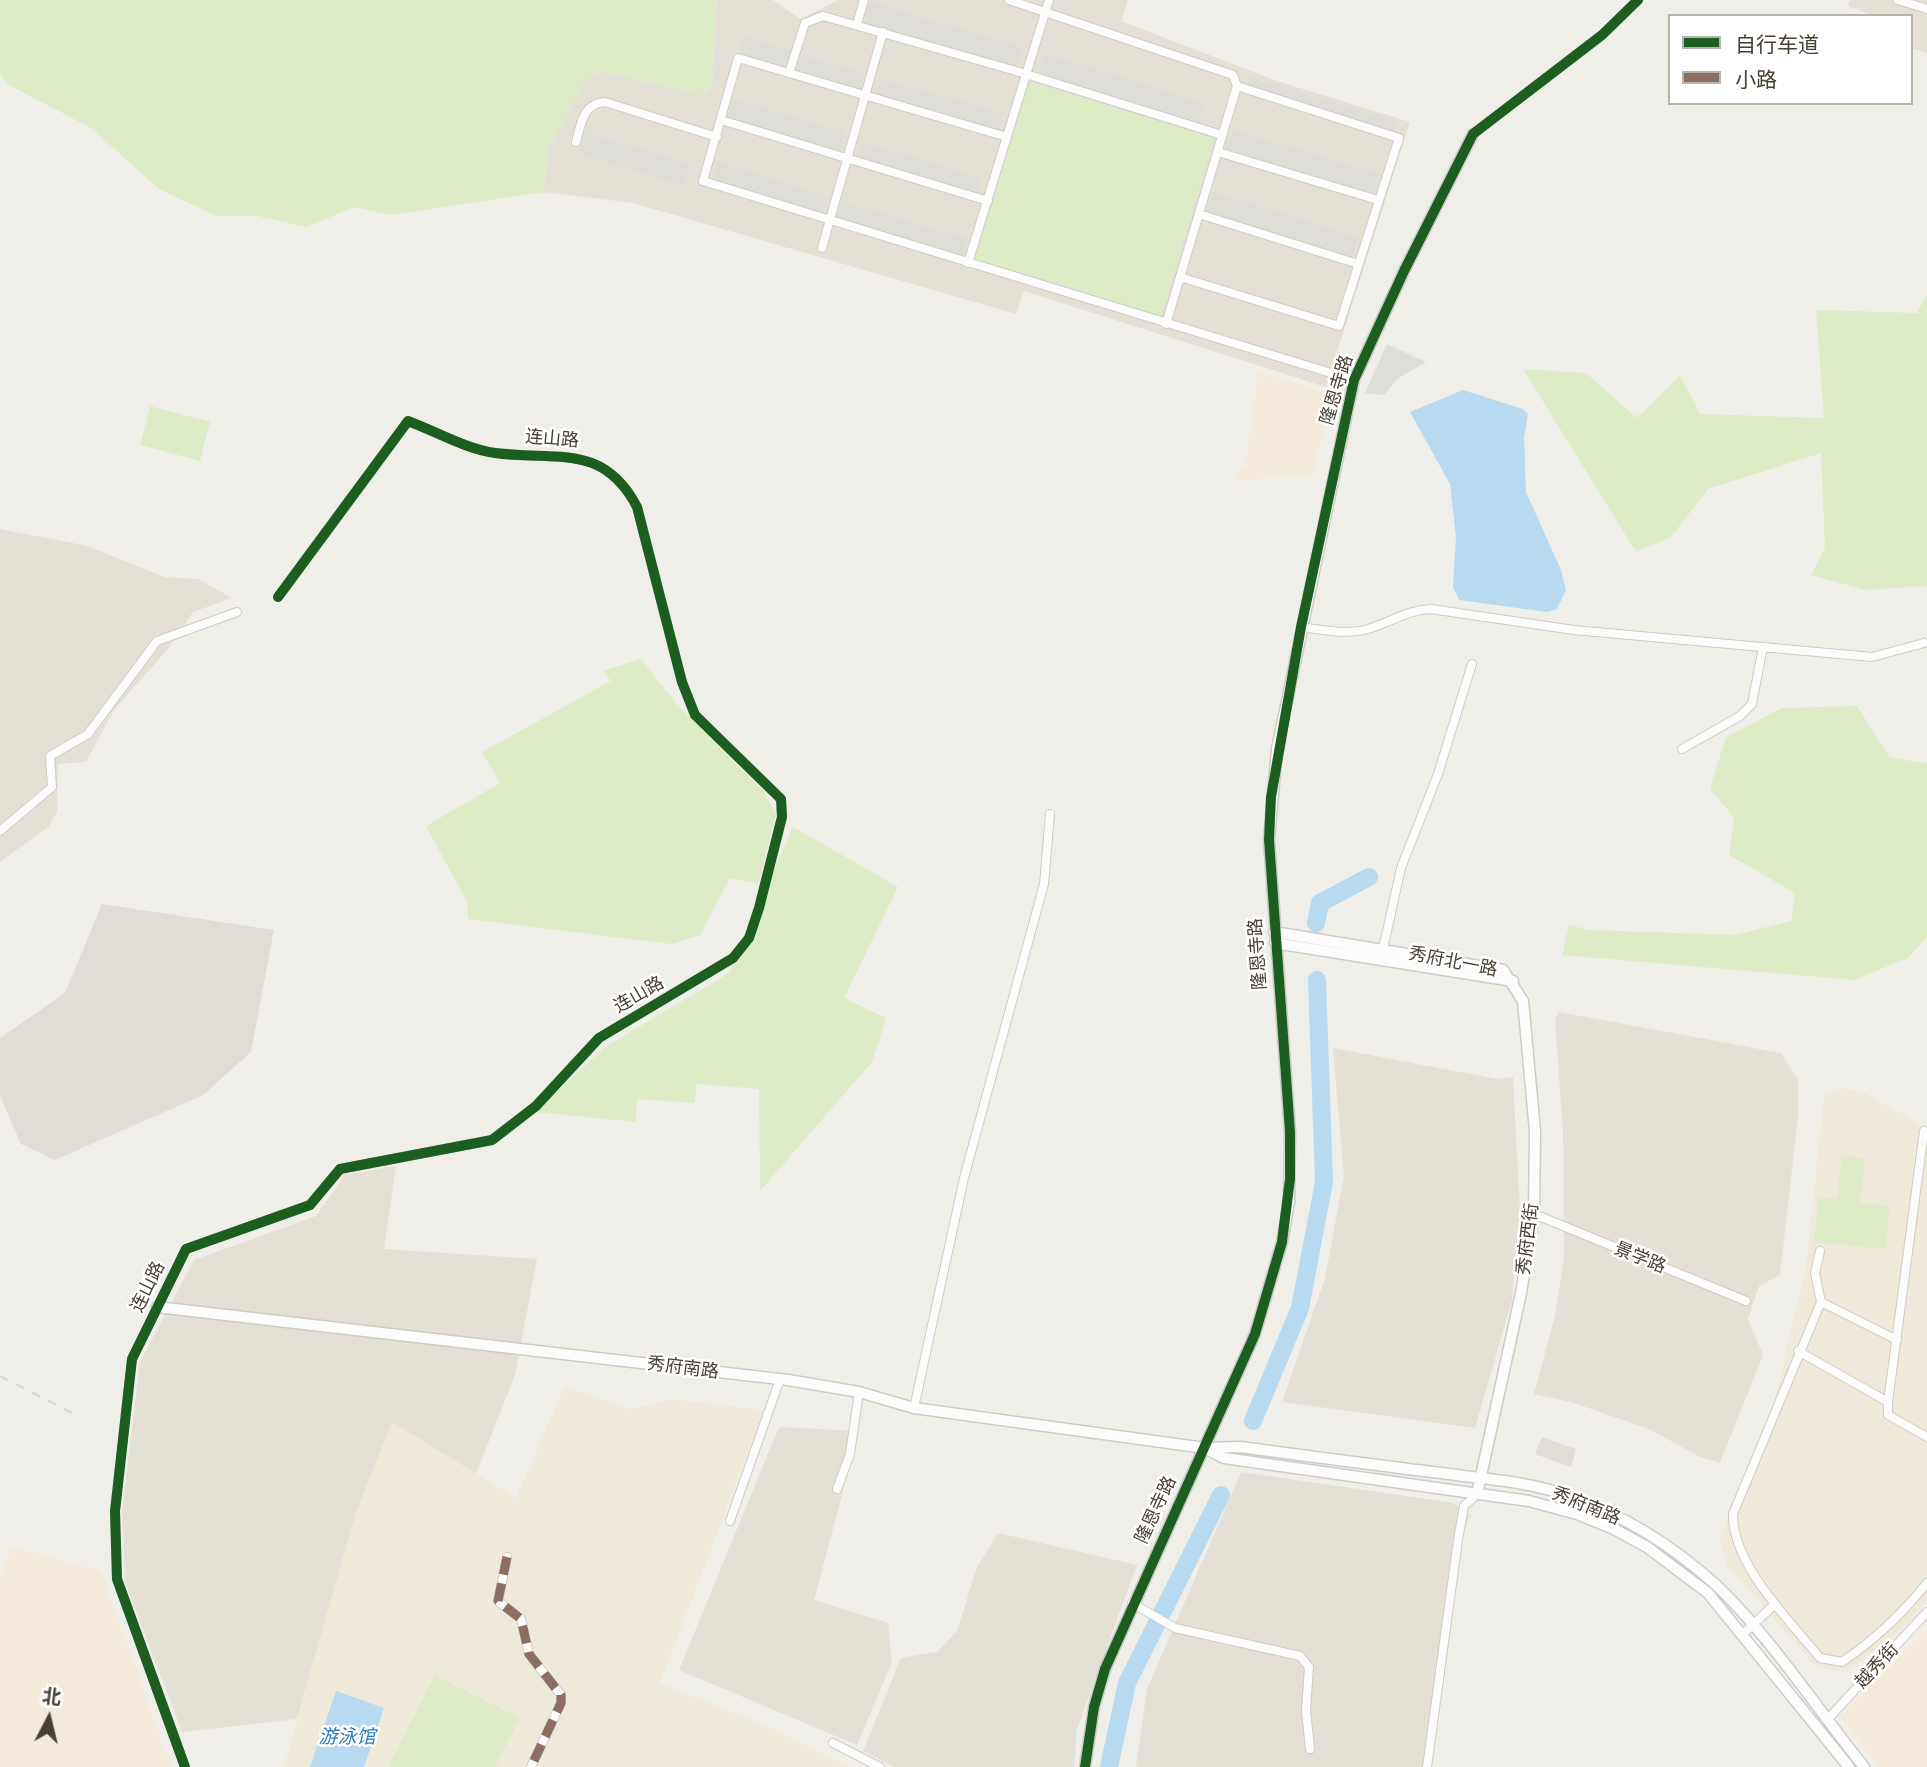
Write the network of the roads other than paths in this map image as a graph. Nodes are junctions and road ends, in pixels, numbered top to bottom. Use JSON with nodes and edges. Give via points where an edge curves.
{"nodes":[{"id":1,"x":864,"y":0,"type":"edge"},
{"id":2,"x":1009,"y":0,"type":"edge"},
{"id":3,"x":1049,"y":0,"type":"edge"},
{"id":4,"x":1638,"y":0,"type":"edge"},
{"id":5,"x":1898,"y":0,"type":"edge"},
{"id":6,"x":1927,"y":9,"type":"edge"},
{"id":7,"x":1045,"y":12,"type":"junction"},
{"id":8,"x":857,"y":24,"type":"junction"},
{"id":9,"x":883,"y":32,"type":"junction"},
{"id":10,"x":789,"y":73,"type":"junction"},
{"id":11,"x":1026,"y":74,"type":"junction"},
{"id":12,"x":1237,"y":86,"type":"junction"},
{"id":13,"x":865,"y":97,"type":"junction"},
{"id":14,"x":721,"y":120,"type":"junction"},
{"id":15,"x":1474,"y":134,"type":"joint"},
{"id":16,"x":1222,"y":135,"type":"junction"},
{"id":17,"x":717,"y":137,"type":"junction"},
{"id":18,"x":1007,"y":137,"type":"junction"},
{"id":19,"x":576,"y":142,"type":"dead end"},
{"id":20,"x":1218,"y":152,"type":"junction"},
{"id":21,"x":846,"y":158,"type":"junction"},
{"id":22,"x":1378,"y":200,"type":"junction"},
{"id":23,"x":988,"y":201,"type":"junction"},
{"id":24,"x":1199,"y":214,"type":"junction"},
{"id":25,"x":829,"y":219,"type":"junction"},
{"id":26,"x":822,"y":248,"type":"dead end"},
{"id":27,"x":968,"y":263,"type":"junction"},
{"id":28,"x":1358,"y":264,"type":"junction"},
{"id":29,"x":1180,"y":276,"type":"junction"},
{"id":30,"x":1166,"y":324,"type":"junction"},
{"id":31,"x":1354,"y":380,"type":"junction"},
{"id":32,"x":278,"y":597,"type":"dead end"},
{"id":33,"x":237,"y":612,"type":"dead end"},
{"id":34,"x":1301,"y":627,"type":"junction"},
{"id":35,"x":1924,"y":643,"type":"dead end"},
{"id":36,"x":1763,"y":647,"type":"junction"},
{"id":37,"x":1472,"y":664,"type":"dead end"},
{"id":38,"x":1682,"y":749,"type":"dead end"},
{"id":39,"x":1050,"y":814,"type":"dead end"},
{"id":40,"x":0,"y":831,"type":"edge"},
{"id":41,"x":1274,"y":937,"type":"junction"},
{"id":42,"x":1383,"y":949,"type":"junction"},
{"id":43,"x":1513,"y":981,"type":"junction"},
{"id":44,"x":1924,"y":1131,"type":"dead end"},
{"id":45,"x":1534,"y":1214,"type":"junction"},
{"id":46,"x":1820,"y":1251,"type":"dead end"},
{"id":47,"x":1746,"y":1301,"type":"dead end"},
{"id":48,"x":1821,"y":1302,"type":"junction"},
{"id":49,"x":158,"y":1307,"type":"junction"},
{"id":50,"x":1897,"y":1340,"type":"junction"},
{"id":51,"x":1798,"y":1351,"type":"junction"},
{"id":52,"x":780,"y":1379,"type":"junction"},
{"id":53,"x":859,"y":1392,"type":"junction"},
{"id":54,"x":1888,"y":1402,"type":"junction"},
{"id":55,"x":914,"y":1408,"type":"junction"},
{"id":56,"x":1927,"y":1437,"type":"edge"},
{"id":57,"x":1205,"y":1448,"type":"junction"},
{"id":58,"x":1480,"y":1479,"type":"junction"},
{"id":59,"x":837,"y":1489,"type":"dead end"},
{"id":60,"x":1477,"y":1494,"type":"junction"},
{"id":61,"x":730,"y":1521,"type":"dead end"},
{"id":62,"x":508,"y":1557,"type":"dead end"},
{"id":63,"x":1927,"y":1583,"type":"edge"},
{"id":64,"x":1775,"y":1604,"type":"junction"},
{"id":65,"x":1136,"y":1605,"type":"junction"},
{"id":66,"x":1927,"y":1612,"type":"edge"},
{"id":67,"x":1753,"y":1626,"type":"junction"},
{"id":68,"x":1743,"y":1634,"type":"junction"},
{"id":69,"x":1827,"y":1720,"type":"junction"},
{"id":70,"x":833,"y":1742,"type":"dead end"},
{"id":71,"x":1310,"y":1749,"type":"dead end"},
{"id":72,"x":185,"y":1767,"type":"edge"},
{"id":73,"x":531,"y":1767,"type":"edge"},
{"id":74,"x":880,"y":1767,"type":"edge"},
{"id":75,"x":1085,"y":1767,"type":"edge"},
{"id":76,"x":1427,"y":1767,"type":"edge"},
{"id":77,"x":1849,"y":1767,"type":"edge"},
{"id":78,"x":1864,"y":1767,"type":"edge"}],
"edges":[{"from":1,"to":8,"type":"street"},
{"from":2,"to":7,"type":"street"},
{"from":3,"to":7,"type":"street"},
{"from":4,"to":15,"type":"street","via":[[1602,35]]},
{"from":5,"to":6,"type":"street"},
{"from":7,"to":11,"type":"street"},
{"from":7,"to":12,"type":"street","via":[[1214,67],[1233,75]]},
{"from":8,"to":9,"type":"street"},
{"from":8,"to":10,"type":"street","via":[[823,16],[804,23]]},
{"from":9,"to":11,"type":"street"},
{"from":9,"to":13,"type":"street"},
{"from":10,"to":13,"type":"street"},
{"from":10,"to":14,"type":"street","via":[[738,58]]},
{"from":11,"to":16,"type":"street"},
{"from":11,"to":18,"type":"street"},
{"from":12,"to":16,"type":"street"},
{"from":12,"to":22,"type":"street","via":[[1399,138]]},
{"from":13,"to":18,"type":"street"},
{"from":13,"to":21,"type":"street"},
{"from":14,"to":17,"type":"street"},
{"from":14,"to":21,"type":"street"},
{"from":15,"to":31,"type":"street","name":"隆恩寺路"},
{"from":16,"to":20,"type":"street"},
{"from":17,"to":19,"type":"street","via":[[605,102],[587,108]]},
{"from":17,"to":25,"type":"street","via":[[703,181]]},
{"from":18,"to":23,"type":"street"},
{"from":20,"to":22,"type":"street"},
{"from":20,"to":24,"type":"street"},
{"from":21,"to":23,"type":"street"},
{"from":21,"to":25,"type":"street"},
{"from":22,"to":28,"type":"street"},
{"from":23,"to":27,"type":"street"},
{"from":24,"to":28,"type":"street"},
{"from":24,"to":29,"type":"street"},
{"from":25,"to":26,"type":"street"},
{"from":25,"to":27,"type":"street"},
{"from":27,"to":30,"type":"street"},
{"from":28,"to":29,"type":"street","via":[[1339,326]]},
{"from":29,"to":30,"type":"street"},
{"from":30,"to":31,"type":"street"},
{"from":31,"to":34,"type":"street","name":"隆恩寺路"},
{"from":32,"to":49,"type":"street","name":"连山路","via":[[408,421],[493,453],[581,458],[608,469],[626,486],[637,506],[682,682],[695,715],[781,799],[782,817],[749,938],[733,958],[599,1038],[536,1106],[492,1140],[340,1169],[310,1205],[186,1249]]},
{"from":33,"to":40,"type":"street","via":[[157,641],[88,734],[50,756],[52,787]]},
{"from":34,"to":36,"type":"street","via":[[1366,630],[1411,610],[1431,609],[1574,630]]},
{"from":34,"to":41,"type":"street","name":"隆恩寺路","via":[[1270,807]]},
{"from":35,"to":36,"type":"street","via":[[1872,657]]},
{"from":36,"to":38,"type":"street","via":[[1752,704],[1740,716]]},
{"from":37,"to":42,"type":"street","via":[[1438,774],[1401,868]]},
{"from":39,"to":55,"type":"street","via":[[1044,884],[964,1178]]},
{"from":41,"to":42,"type":"street","name":"秀府北一路"},
{"from":41,"to":43,"type":"street","name":"秀府北一路"},
{"from":41,"to":57,"type":"street","name":"隆恩寺路","via":[[1290,1132],[1286,1222],[1264,1310]]},
{"from":42,"to":43,"type":"street","name":"秀府北一路","via":[[1503,970]]},
{"from":43,"to":45,"type":"street","name":"秀府西街","via":[[1523,1001],[1533,1105]]},
{"from":44,"to":50,"type":"street"},
{"from":45,"to":47,"type":"street","name":"景学路"},
{"from":45,"to":58,"type":"street","name":"秀府西街"},
{"from":46,"to":48,"type":"street","via":[[1815,1273]]},
{"from":48,"to":50,"type":"street"},
{"from":48,"to":51,"type":"street"},
{"from":49,"to":52,"type":"street","name":"秀府南路"},
{"from":49,"to":72,"type":"street","name":"连山路","via":[[132,1359],[116,1511],[117,1579]]},
{"from":50,"to":54,"type":"street"},
{"from":51,"to":54,"type":"street"},
{"from":51,"to":64,"type":"street","via":[[1733,1514],[1732,1532],[1738,1548]]},
{"from":52,"to":53,"type":"street","name":"秀府南路"},
{"from":52,"to":61,"type":"street"},
{"from":53,"to":55,"type":"street","name":"秀府南路"},
{"from":53,"to":59,"type":"street","via":[[850,1454]]},
{"from":54,"to":56,"type":"street","via":[[1888,1415]]},
{"from":55,"to":57,"type":"street","name":"秀府南路"},
{"from":57,"to":58,"type":"street","name":"秀府南路","via":[[1240,1447]]},
{"from":57,"to":60,"type":"street","name":"秀府南路","via":[[1224,1458]]},
{"from":57,"to":65,"type":"street","name":"隆恩寺路"},
{"from":58,"to":60,"type":"street","name":"秀府西街"},
{"from":58,"to":67,"type":"street","name":"秀府南路","via":[[1564,1494],[1616,1516],[1667,1546],[1716,1586]]},
{"from":60,"to":68,"type":"street","name":"秀府南路","via":[[1541,1504],[1612,1528],[1647,1547],[1708,1593]]},
{"from":60,"to":76,"type":"street","via":[[1464,1506],[1459,1532]]},
{"from":62,"to":73,"type":"street","via":[[498,1601],[521,1619],[529,1654],[561,1695]]},
{"from":63,"to":64,"type":"street","via":[[1897,1620],[1842,1662],[1820,1658]]},
{"from":64,"to":67,"type":"street"},
{"from":65,"to":71,"type":"street","via":[[1175,1628],[1300,1656],[1310,1667],[1306,1710]]},
{"from":65,"to":75,"type":"street","name":"隆恩寺路","via":[[1099,1688]]},
{"from":66,"to":69,"type":"street","name":"越秀街"},
{"from":67,"to":68,"type":"street"},
{"from":67,"to":69,"type":"street","name":"秀府南路"},
{"from":68,"to":77,"type":"street","name":"秀府南路"},
{"from":69,"to":78,"type":"street","name":"秀府南路"},
{"from":70,"to":74,"type":"street"}]}
